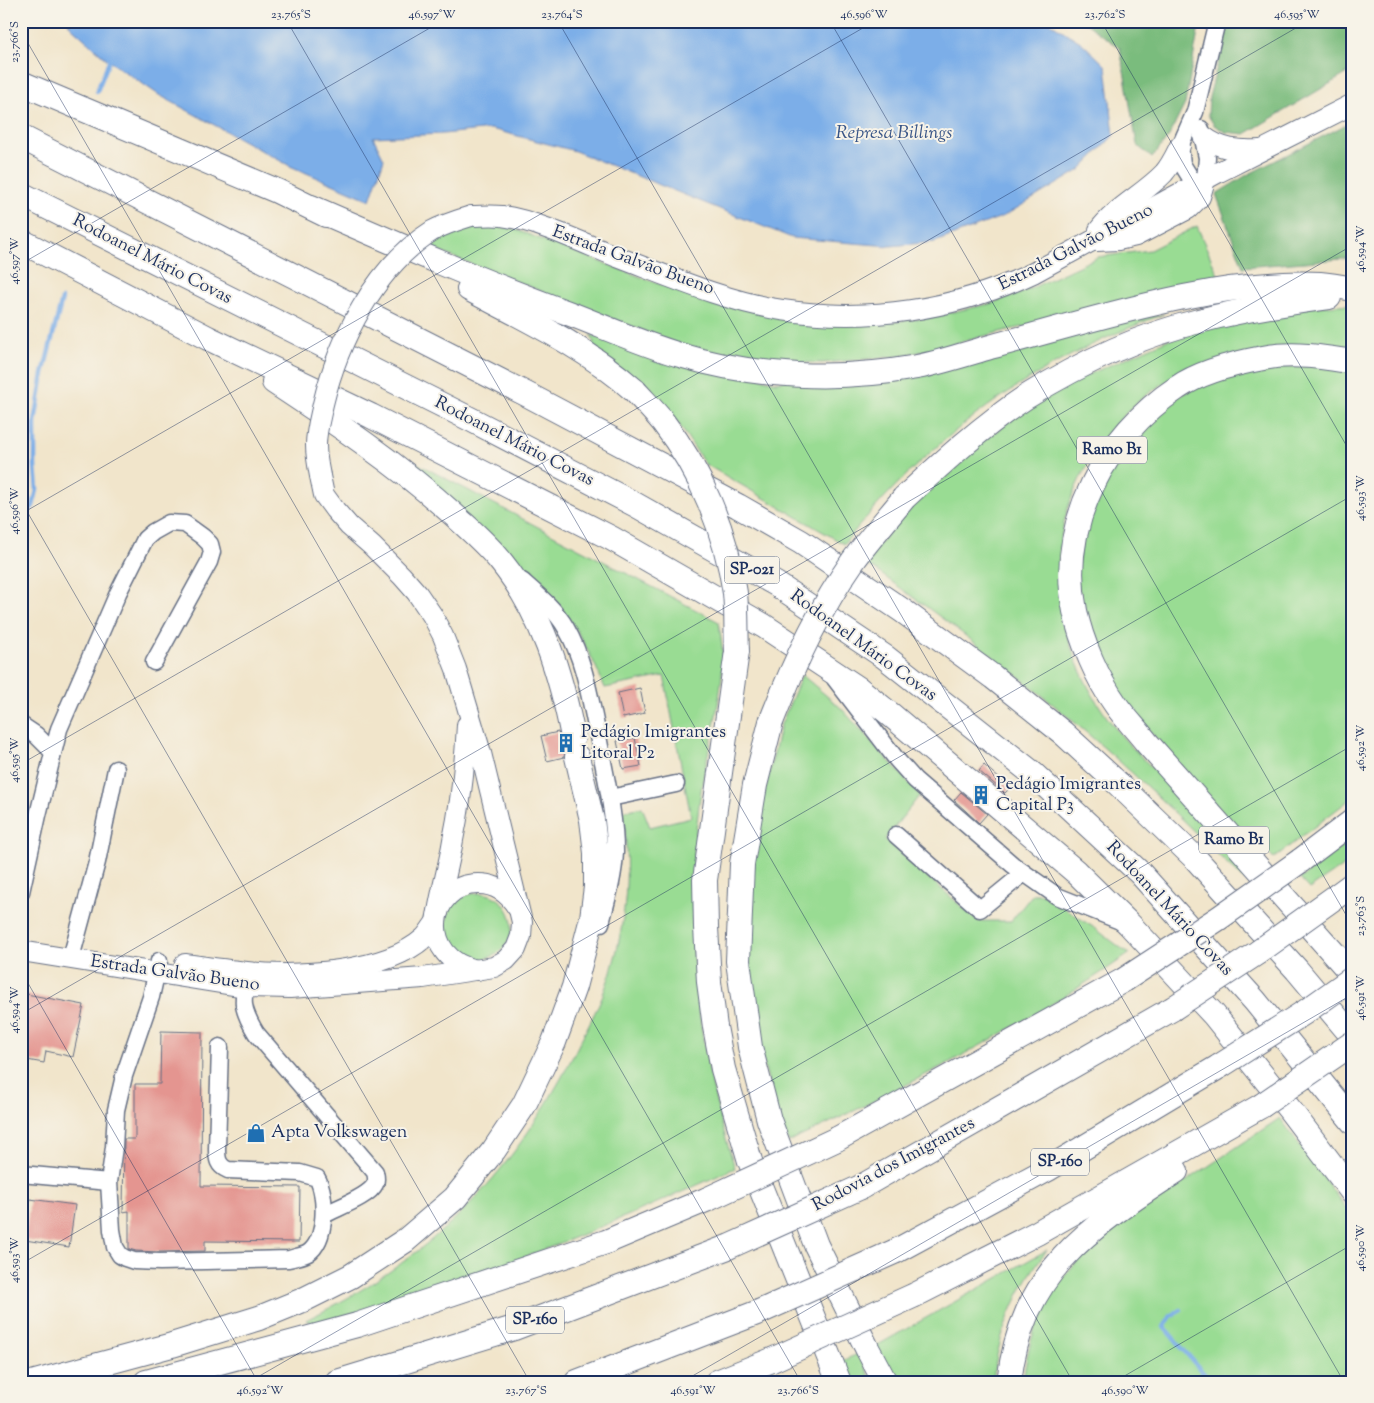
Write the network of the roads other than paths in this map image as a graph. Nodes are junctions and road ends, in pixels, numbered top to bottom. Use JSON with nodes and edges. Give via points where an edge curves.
{"nodes":[{"id":1,"x":1217,"y":21,"type":"edge"},
{"id":2,"x":21,"y":83,"type":"edge"},
{"id":3,"x":1353,"y":104,"type":"edge"},
{"id":4,"x":1195,"y":112,"type":"junction"},
{"id":5,"x":1203,"y":136,"type":"junction"},
{"id":6,"x":21,"y":137,"type":"edge"},
{"id":7,"x":1180,"y":146,"type":"junction"},
{"id":8,"x":1262,"y":150,"type":"junction"},
{"id":9,"x":1200,"y":183,"type":"junction"},
{"id":10,"x":21,"y":194,"type":"edge"},
{"id":11,"x":311,"y":207,"type":"junction"},
{"id":12,"x":1092,"y":240,"type":"junction"},
{"id":13,"x":21,"y":242,"type":"edge"},
{"id":14,"x":1353,"y":289,"type":"edge"},
{"id":15,"x":1353,"y":293,"type":"edge"},
{"id":16,"x":208,"y":338,"type":"junction"},
{"id":17,"x":1353,"y":362,"type":"edge"},
{"id":18,"x":502,"y":563,"type":"junction"},
{"id":19,"x":154,"y":662,"type":"dead end"},
{"id":20,"x":828,"y":669,"type":"junction"},
{"id":21,"x":468,"y":711,"type":"junction"},
{"id":22,"x":21,"y":725,"type":"edge"},
{"id":23,"x":52,"y":752,"type":"junction"},
{"id":24,"x":116,"y":769,"type":"dead end"},
{"id":25,"x":676,"y":784,"type":"dead end"},
{"id":26,"x":610,"y":798,"type":"junction"},
{"id":27,"x":1353,"y":821,"type":"edge"},
{"id":28,"x":896,"y":835,"type":"dead end"},
{"id":29,"x":1024,"y":873,"type":"junction"},
{"id":30,"x":1346,"y":890,"type":"edge"},
{"id":31,"x":21,"y":892,"type":"edge"},
{"id":32,"x":518,"y":908,"type":"junction"},
{"id":33,"x":436,"y":917,"type":"junction"},
{"id":34,"x":1129,"y":924,"type":"junction"},
{"id":35,"x":21,"y":938,"type":"edge"},
{"id":36,"x":21,"y":951,"type":"edge"},
{"id":37,"x":72,"y":953,"type":"junction"},
{"id":38,"x":158,"y":967,"type":"junction"},
{"id":39,"x":478,"y":970,"type":"junction"},
{"id":40,"x":1353,"y":977,"type":"edge"},
{"id":41,"x":246,"y":980,"type":"junction"},
{"id":42,"x":574,"y":987,"type":"junction"},
{"id":43,"x":1353,"y":1038,"type":"edge"},
{"id":44,"x":1353,"y":1043,"type":"edge"},
{"id":45,"x":220,"y":1047,"type":"dead end"},
{"id":46,"x":1253,"y":1110,"type":"junction"},
{"id":47,"x":1353,"y":1122,"type":"edge"},
{"id":48,"x":21,"y":1174,"type":"edge"},
{"id":49,"x":109,"y":1182,"type":"junction"},
{"id":50,"x":1353,"y":1194,"type":"edge"},
{"id":51,"x":324,"y":1215,"type":"junction"},
{"id":52,"x":35,"y":1382,"type":"edge"},
{"id":53,"x":146,"y":1382,"type":"edge"},
{"id":54,"x":337,"y":1382,"type":"edge"},
{"id":55,"x":577,"y":1382,"type":"edge"},
{"id":56,"x":717,"y":1382,"type":"edge"},
{"id":57,"x":839,"y":1382,"type":"edge"},
{"id":58,"x":885,"y":1382,"type":"edge"},
{"id":59,"x":1009,"y":1382,"type":"edge"}],
"edges":[{"from":1,"to":4,"type":"street"},
{"from":2,"to":11,"type":"highway"},
{"from":3,"to":8,"type":"main road"},
{"from":4,"to":5,"type":"street"},
{"from":4,"to":7,"type":"street"},
{"from":5,"to":8,"type":"main road","via":[[1227,149]]},
{"from":5,"to":9,"type":"street","via":[[1206,158]]},
{"from":6,"to":43,"type":"highway","number":"SP-021","via":[[530,396],[801,542],[994,677],[1077,746],[1195,858],[1297,970]]},
{"from":7,"to":9,"type":"street","via":[[1182,164]]},
{"from":7,"to":12,"type":"main road","via":[[1164,173],[1108,218]]},
{"from":8,"to":9,"type":"main road"},
{"from":9,"to":12,"type":"main road","via":[[1202,193],[1188,209],[1136,236]]},
{"from":10,"to":47,"type":"highway","name":"Rodoanel Mário Covas","number":"SP-021","via":[[644,509],[776,584],[885,657],[1031,772],[1140,873],[1256,1001]]},
{"from":11,"to":14,"type":"highway","via":[[526,298],[679,355],[763,372],[836,375],[919,366],[1135,308],[1216,291],[1321,284]]},
{"from":11,"to":57,"type":"highway","bridge":true,"via":[[547,330],[600,362],[635,391],[663,422],[707,495],[729,559],[735,595],[737,651],[705,880],[709,982],[715,1027],[723,1069],[750,1161]]},
{"from":12,"to":21,"type":"main road","name":"Estrada Galvão Bueno","bridge":true,"via":[[1033,273],[976,297],[888,314],[839,315],[782,310],[735,299],[537,226],[504,217],[471,216],[441,227],[421,239],[388,271],[355,319],[333,368],[318,424],[316,445],[324,494],[349,526],[402,576],[432,615],[456,669]]},
{"from":13,"to":16,"type":"highway"},
{"from":15,"to":58,"type":"highway","bridge":true,"via":[[1278,304],[1198,321],[1157,334],[1098,358],[1026,398],[972,437],[904,498],[853,561],[796,659],[771,722],[755,785],[742,864],[738,961],[750,1047],[768,1120],[816,1244]]},
{"from":16,"to":18,"type":"highway","via":[[422,485]]},
{"from":16,"to":20,"type":"highway","via":[[371,416],[611,538],[764,626]]},
{"from":17,"to":40,"type":"highway","number":"Ramo B1","via":[[1287,355],[1263,358],[1227,367],[1178,386],[1127,430],[1097,474],[1078,524],[1072,569],[1074,610],[1079,628],[1116,705]]},
{"from":18,"to":26,"type":"street","via":[[549,605],[576,647],[585,671]]},
{"from":18,"to":42,"type":"highway","via":[[525,598],[559,674],[592,820],[596,887],[592,918]]},
{"from":19,"to":23,"type":"street","via":[[212,552],[210,544],[185,524],[169,523],[145,539],[70,701]]},
{"from":20,"to":29,"type":"street","via":[[914,780]]},
{"from":20,"to":34,"type":"highway","via":[[897,720],[1076,872]]},
{"from":21,"to":32,"type":"main road","name":"Estrada Galvão Bueno"},
{"from":21,"to":33,"type":"main road","name":"Estrada Galvão Bueno","via":[[464,777]]},
{"from":22,"to":23,"type":"street"},
{"from":23,"to":31,"type":"street"},
{"from":24,"to":37,"type":"street","via":[[97,862]]},
{"from":25,"to":26,"type":"street"},
{"from":26,"to":42,"type":"street","via":[[615,854],[612,877],[598,936]]},
{"from":27,"to":53,"type":"highway","bridge":true,"via":[[1219,918],[1124,980],[837,1139],[708,1199],[606,1242],[376,1319]]},
{"from":28,"to":29,"type":"street","via":[[980,909]]},
{"from":29,"to":34,"type":"street","via":[[1057,896]]},
{"from":30,"to":54,"type":"highway","name":"Rodovia dos Imigrantes","number":"SP-160","bridge":true,"via":[[1172,1009],[861,1187],[728,1247],[514,1328]]},
{"from":32,"to":33,"type":"main road","name":"Estrada Galvão Bueno","via":[[499,888],[472,884],[448,895]]},
{"from":32,"to":39,"type":"main road","name":"Estrada Galvão Bueno","via":[[522,922],[516,949],[494,967]]},
{"from":33,"to":39,"type":"main road","name":"Estrada Galvão Bueno","via":[[439,944],[446,955],[455,963]]},
{"from":33,"to":41,"type":"main road","name":"Estrada Galvão Bueno","via":[[424,938],[393,957],[372,964]]},
{"from":34,"to":50,"type":"highway","via":[[1214,1015]]},
{"from":35,"to":37,"type":"main road","name":"Estrada Galvão Bueno"},
{"from":36,"to":37,"type":"main road","name":"Estrada Galvão Bueno"},
{"from":37,"to":38,"type":"main road","name":"Estrada Galvão Bueno"},
{"from":38,"to":41,"type":"main road","name":"Estrada Galvão Bueno"},
{"from":38,"to":49,"type":"street","via":[[116,1110]]},
{"from":39,"to":41,"type":"main road","name":"Estrada Galvão Bueno","via":[[423,978],[290,988]]},
{"from":40,"to":55,"type":"highway","number":"SP-160","bridge":true,"via":[[1220,1066],[1048,1169],[896,1251],[759,1312]]},
{"from":41,"to":51,"type":"street","via":[[244,1009],[256,1032],[375,1172],[376,1183],[372,1188]]},
{"from":42,"to":52,"type":"highway","via":[[554,1042],[524,1105],[494,1150],[455,1198],[406,1240],[351,1276],[268,1314],[172,1345]]},
{"from":44,"to":46,"type":"highway","bridge":true},
{"from":45,"to":51,"type":"street","via":[[217,1149],[220,1166],[228,1170],[312,1175],[322,1189]]},
{"from":46,"to":56,"type":"highway","bridge":true,"via":[[1037,1234],[915,1295]]},
{"from":46,"to":59,"type":"highway","via":[[1214,1146],[1110,1216],[1059,1261],[1032,1301],[1015,1346]]},
{"from":48,"to":49,"type":"street"},
{"from":49,"to":51,"type":"street","via":[[115,1247],[120,1255],[134,1261],[289,1259],[309,1252],[313,1247]]}]}
